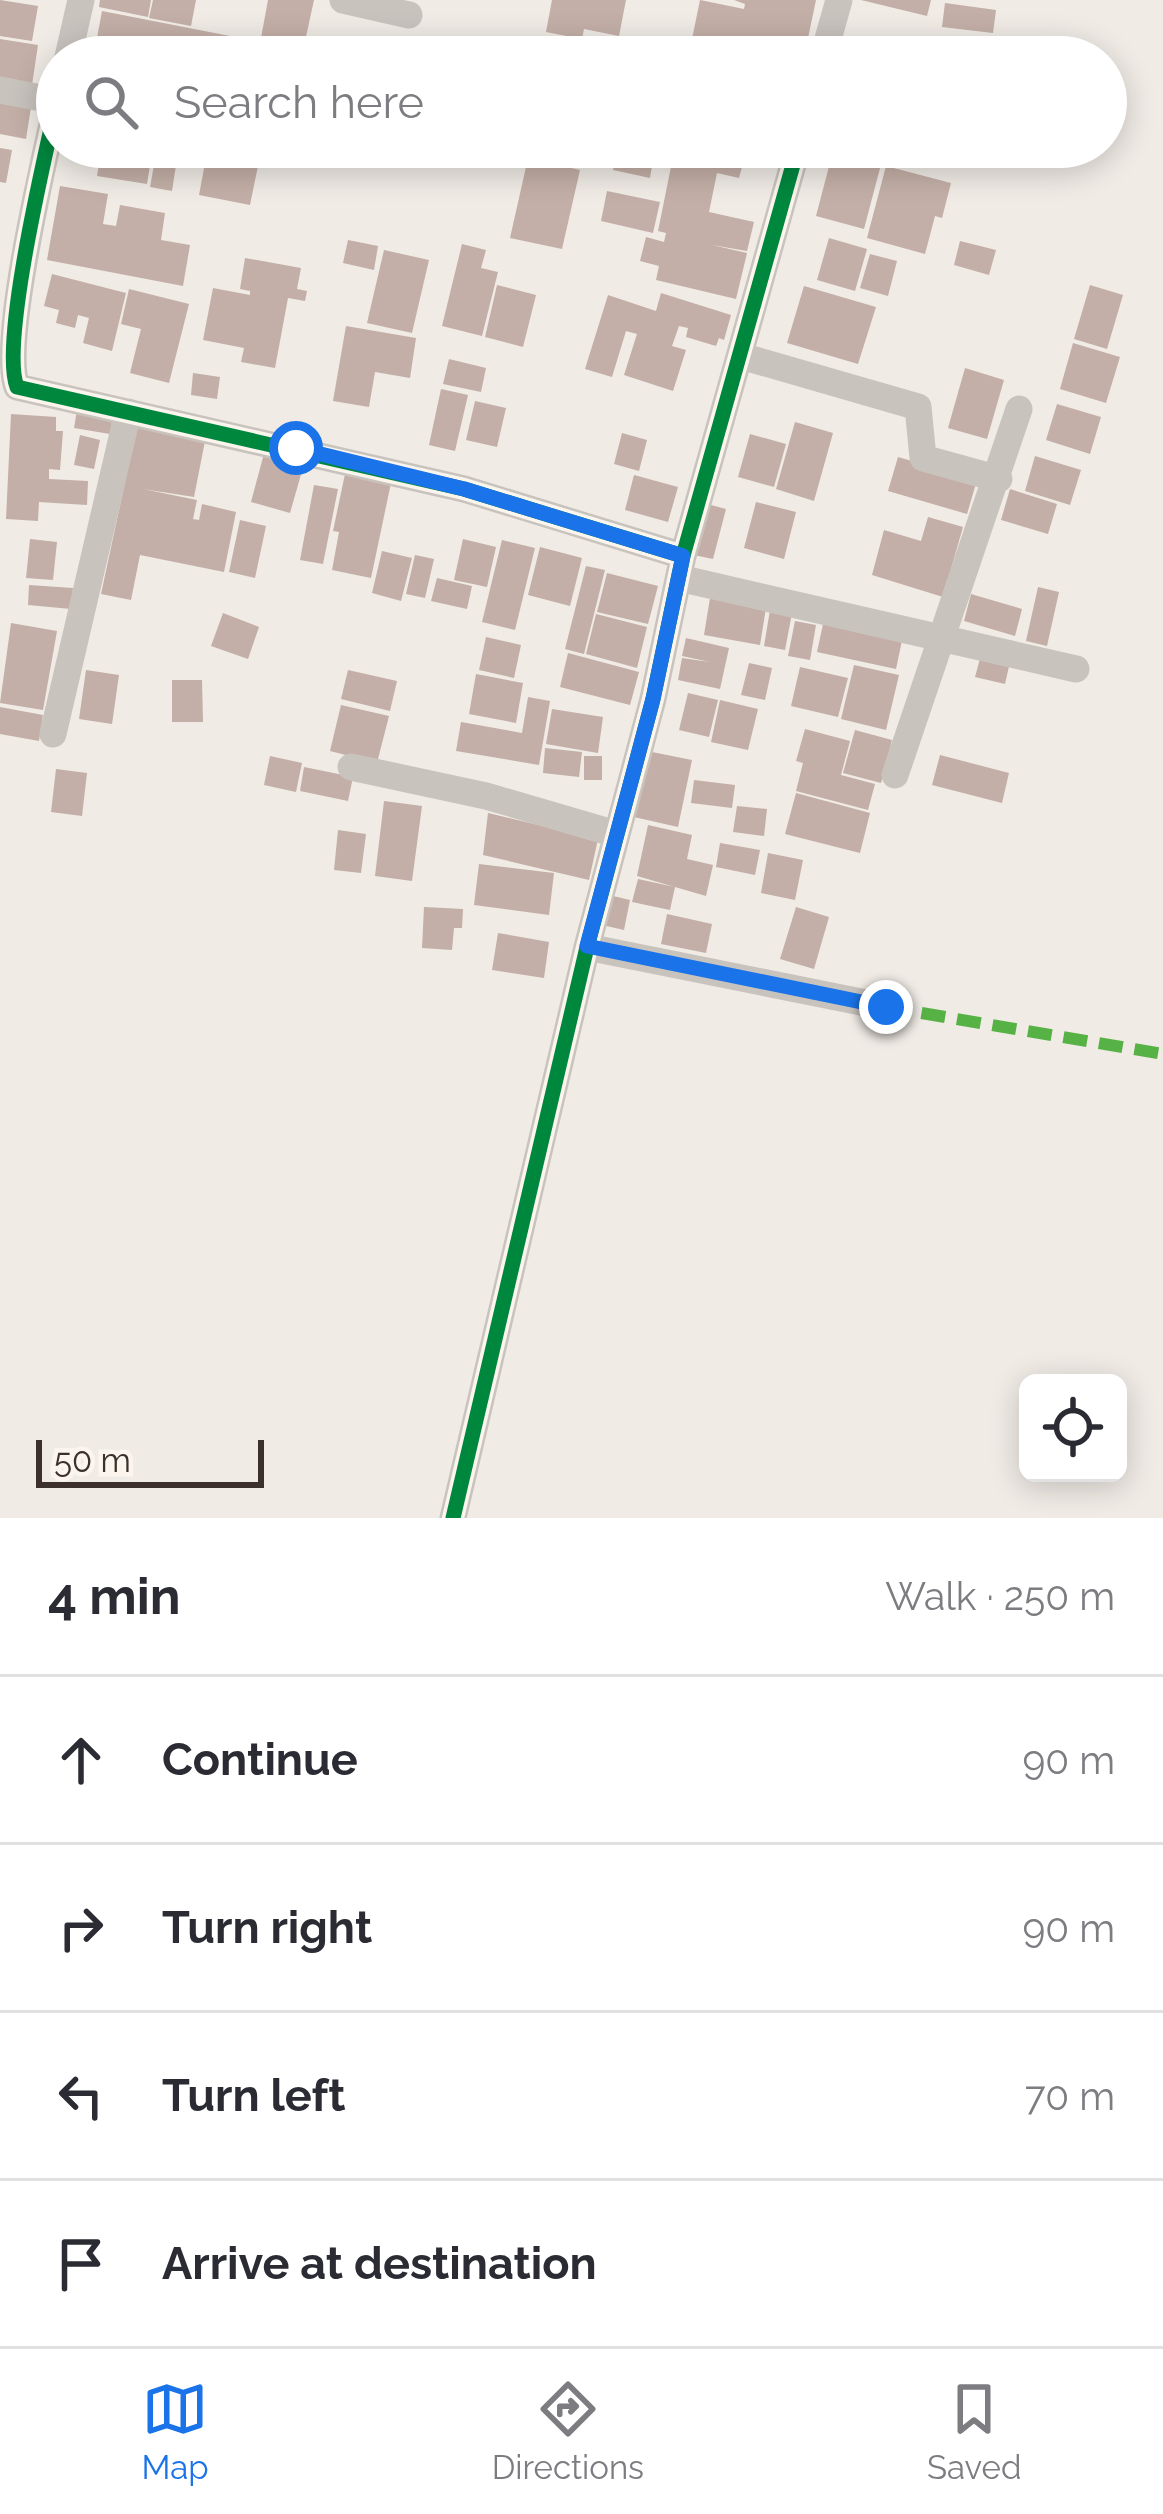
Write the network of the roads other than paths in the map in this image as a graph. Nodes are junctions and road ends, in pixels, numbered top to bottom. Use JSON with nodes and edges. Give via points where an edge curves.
{"nodes":[{"id":1,"x":81,"y":0,"type":"edge"},
{"id":2,"x":344,"y":0,"type":"edge"},
{"id":3,"x":839,"y":0,"type":"edge"},
{"id":4,"x":409,"y":15,"type":"dead end"},
{"id":5,"x":73,"y":36,"type":"edge"},
{"id":6,"x":829,"y":36,"type":"edge"},
{"id":7,"x":0,"y":90,"type":"edge"},
{"id":8,"x":36,"y":97,"type":"edge"},
{"id":9,"x":42,"y":168,"type":"edge"},
{"id":10,"x":792,"y":168,"type":"edge"},
{"id":11,"x":6,"y":354,"type":"edge"},
{"id":12,"x":741,"y":356,"type":"junction"},
{"id":13,"x":1019,"y":409,"type":"dead end"},
{"id":14,"x":128,"y":412,"type":"junction"},
{"id":15,"x":999,"y":479,"type":"junction"},
{"id":16,"x":681,"y":567,"type":"junction"},
{"id":17,"x":940,"y":636,"type":"junction"},
{"id":18,"x":1076,"y":669,"type":"dead end"},
{"id":19,"x":53,"y":734,"type":"dead end"},
{"id":20,"x":351,"y":767,"type":"dead end"},
{"id":21,"x":895,"y":775,"type":"dead end"},
{"id":22,"x":616,"y":834,"type":"junction"},
{"id":23,"x":587,"y":946,"type":"junction"},
{"id":24,"x":886,"y":1007,"type":"dead end"},
{"id":25,"x":453,"y":1518,"type":"edge"}],
"edges":[{"from":1,"to":5,"type":"street"},
{"from":2,"to":4,"type":"street"},
{"from":3,"to":6,"type":"street"},
{"from":7,"to":8,"type":"street"},
{"from":9,"to":11,"type":"street"},
{"from":10,"to":12,"type":"street"},
{"from":11,"to":14,"type":"street","via":[[17,387]]},
{"from":12,"to":15,"type":"street","via":[[919,407],[922,458]]},
{"from":12,"to":16,"type":"street"},
{"from":13,"to":15,"type":"street"},
{"from":14,"to":16,"type":"street","via":[[464,489]]},
{"from":14,"to":19,"type":"street"},
{"from":15,"to":17,"type":"street"},
{"from":16,"to":17,"type":"street"},
{"from":16,"to":22,"type":"street"},
{"from":17,"to":18,"type":"street"},
{"from":17,"to":21,"type":"street"},
{"from":20,"to":22,"type":"street"},
{"from":22,"to":23,"type":"street"},
{"from":23,"to":24,"type":"street"},
{"from":23,"to":25,"type":"street"}]}
